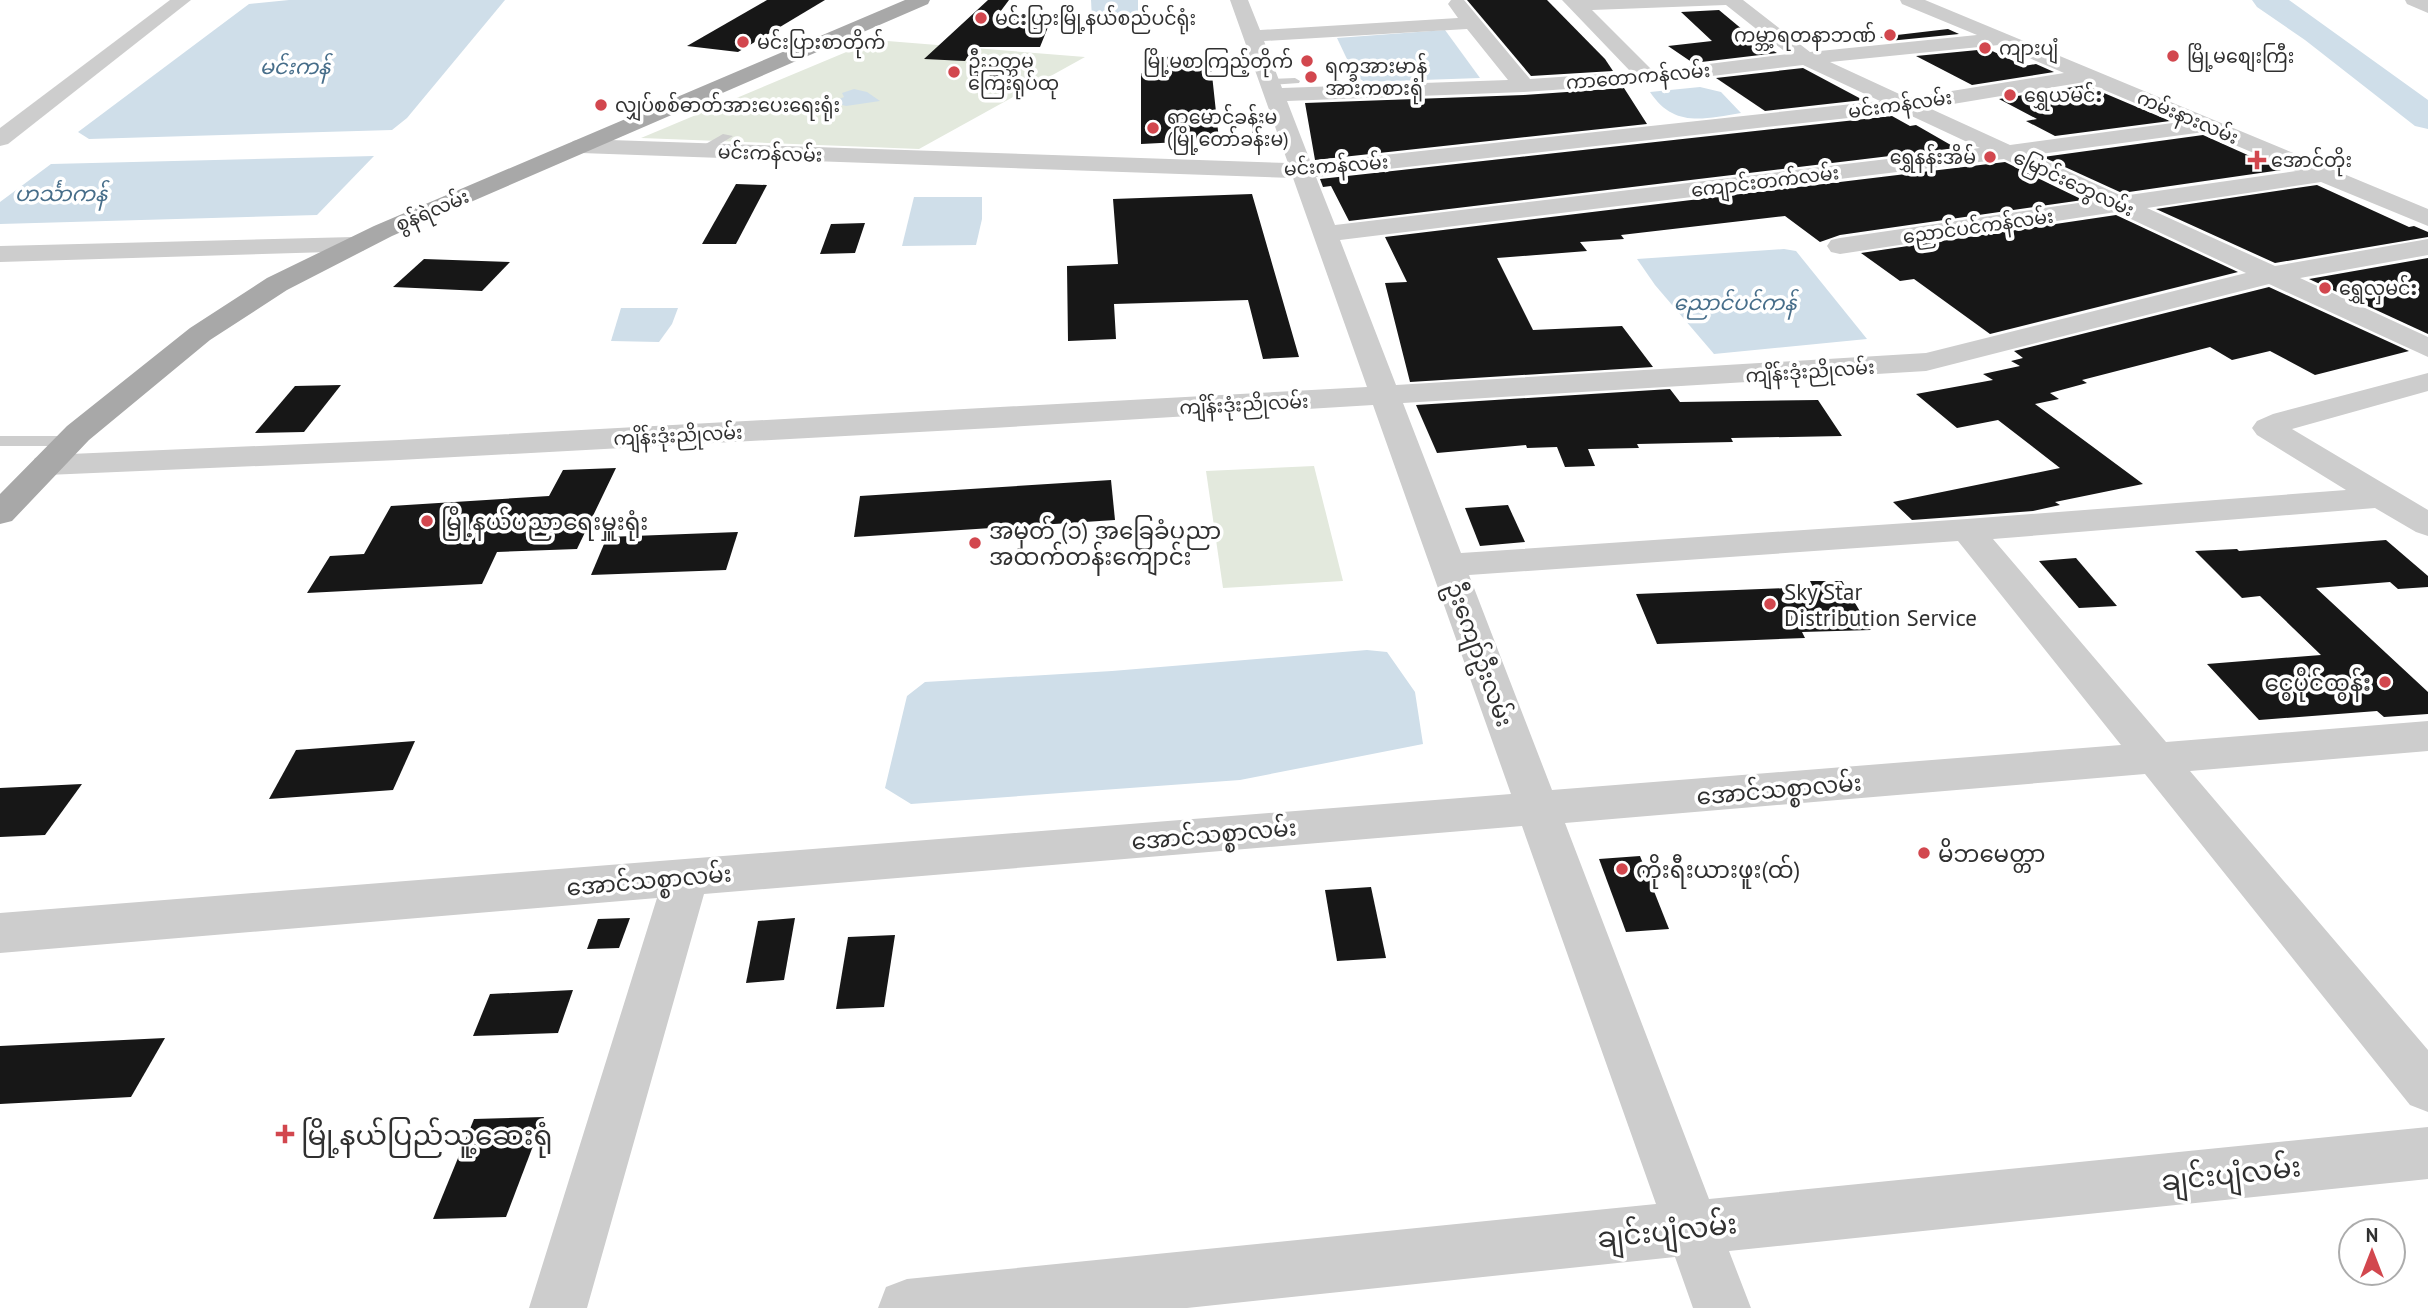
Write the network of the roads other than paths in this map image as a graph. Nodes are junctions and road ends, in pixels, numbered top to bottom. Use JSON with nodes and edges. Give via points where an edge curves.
{"nodes":[{"id":1,"x":182,"y":0,"type":"edge"},
{"id":2,"x":921,"y":0,"type":"edge"},
{"id":3,"x":1239,"y":0,"type":"edge"},
{"id":4,"x":1454,"y":0,"type":"edge"},
{"id":5,"x":1725,"y":0,"type":"edge"},
{"id":6,"x":1731,"y":0,"type":"edge"},
{"id":7,"x":1909,"y":0,"type":"edge"},
{"id":8,"x":1573,"y":2,"type":"edge"},
{"id":9,"x":1473,"y":23,"type":"junction"},
{"id":10,"x":2000,"y":39,"type":"junction"},
{"id":11,"x":1805,"y":58,"type":"junction"},
{"id":12,"x":1274,"y":70,"type":"junction"},
{"id":13,"x":2087,"y":75,"type":"junction"},
{"id":14,"x":1647,"y":77,"type":"junction"},
{"id":15,"x":1524,"y":86,"type":"junction"},
{"id":16,"x":1905,"y":105,"type":"junction"},
{"id":17,"x":2205,"y":125,"type":"junction"},
{"id":18,"x":727,"y":136,"type":"dead end"},
{"id":19,"x":0,"y":139,"type":"edge"},
{"id":20,"x":581,"y":146,"type":"junction"},
{"id":21,"x":701,"y":151,"type":"junction"},
{"id":22,"x":2006,"y":152,"type":"junction"},
{"id":23,"x":1302,"y":171,"type":"junction"},
{"id":24,"x":2323,"y":174,"type":"junction"},
{"id":25,"x":2120,"y":205,"type":"junction"},
{"id":26,"x":2428,"y":218,"type":"edge"},
{"id":27,"x":1325,"y":234,"type":"junction"},
{"id":28,"x":354,"y":245,"type":"junction"},
{"id":29,"x":1840,"y":246,"type":"dead end"},
{"id":30,"x":2428,"y":247,"type":"edge"},
{"id":31,"x":0,"y":254,"type":"edge"},
{"id":32,"x":2272,"y":275,"type":"junction"},
{"id":33,"x":2428,"y":348,"type":"edge"},
{"id":34,"x":2428,"y":382,"type":"edge"},
{"id":35,"x":1385,"y":396,"type":"junction"},
{"id":36,"x":0,"y":441,"type":"edge"},
{"id":37,"x":70,"y":441,"type":"junction"},
{"id":38,"x":47,"y":465,"type":"junction"},
{"id":39,"x":2381,"y":497,"type":"junction"},
{"id":40,"x":0,"y":514,"type":"edge"},
{"id":41,"x":2428,"y":524,"type":"edge"},
{"id":42,"x":1968,"y":530,"type":"junction"},
{"id":43,"x":1448,"y":565,"type":"junction"},
{"id":44,"x":2428,"y":736,"type":"edge"},
{"id":45,"x":2156,"y":758,"type":"junction"},
{"id":46,"x":1537,"y":808,"type":"junction"},
{"id":47,"x":686,"y":877,"type":"junction"},
{"id":48,"x":0,"y":933,"type":"edge"},
{"id":49,"x":2428,"y":1088,"type":"edge"},
{"id":50,"x":2428,"y":1153,"type":"edge"},
{"id":51,"x":1692,"y":1227,"type":"junction"},
{"id":52,"x":558,"y":1308,"type":"edge"},
{"id":53,"x":906,"y":1308,"type":"edge"},
{"id":54,"x":1721,"y":1308,"type":"edge"}],
"edges":[{"from":1,"to":19,"type":"street"},
{"from":2,"to":20,"type":"main road","name":"စွန်ရဲလမ်း"},
{"from":3,"to":12,"type":"street","name":"ဦးကျော်ဦးလမ်း"},
{"from":4,"to":9,"type":"street"},
{"from":5,"to":8,"type":"street"},
{"from":6,"to":11,"type":"street","name":"မြောင်းဘွေလမ်း"},
{"from":7,"to":10,"type":"street","name":"ကမ်းနားလမ်း"},
{"from":8,"to":14,"type":"street"},
{"from":9,"to":12,"type":"street"},
{"from":9,"to":15,"type":"street"},
{"from":10,"to":11,"type":"street","name":"ကာတောကန်လမ်း"},
{"from":10,"to":13,"type":"street","name":"ကမ်းနားလမ်း"},
{"from":11,"to":14,"type":"street","name":"ကာတောကန်လမ်း"},
{"from":11,"to":16,"type":"street","name":"မြောင်းဘွေလမ်း"},
{"from":12,"to":15,"type":"street","name":"ကာတောကန်လမ်း"},
{"from":12,"to":23,"type":"street","name":"ဦးကျော်ဦးလမ်း"},
{"from":13,"to":16,"type":"street","name":"မင်းကန်လမ်း"},
{"from":13,"to":17,"type":"street","name":"ကမ်းနားလမ်း"},
{"from":14,"to":15,"type":"street","name":"ကာတောကန်လမ်း"},
{"from":16,"to":22,"type":"street","name":"မြောင်းဘွေလမ်း"},
{"from":16,"to":23,"type":"street","name":"မင်းကန်လမ်း"},
{"from":17,"to":22,"type":"street","name":"ကျောင်းတက်လမ်း"},
{"from":17,"to":24,"type":"street","name":"ကမ်းနားလမ်း"},
{"from":18,"to":21,"type":"lane"},
{"from":20,"to":21,"type":"street","name":"မင်းကန်လမ်း"},
{"from":20,"to":28,"type":"main road","name":"စွန်ရဲလမ်း"},
{"from":21,"to":23,"type":"street","name":"မင်းကန်လမ်း"},
{"from":22,"to":25,"type":"street","name":"မြောင်းဘွေလမ်း"},
{"from":22,"to":27,"type":"street","name":"ကျောင်းတက်လမ်း"},
{"from":23,"to":27,"type":"street","name":"ဦးကျော်ဦးလမ်း"},
{"from":24,"to":25,"type":"street","name":"ညောင်ပင်ကန်လမ်း"},
{"from":24,"to":26,"type":"street","name":"ကမ်းနားလမ်း"},
{"from":25,"to":29,"type":"street","name":"ညောင်ပင်ကန်လမ်း"},
{"from":25,"to":32,"type":"street","name":"မြောင်းဘွေလမ်း"},
{"from":27,"to":35,"type":"street","name":"ဦးကျော်ဦးလမ်း"},
{"from":28,"to":31,"type":"street"},
{"from":28,"to":37,"type":"main road","name":"စွန်ရဲလမ်း","via":[[277,284],[200,334]]},
{"from":30,"to":32,"type":"street","name":"ကျိန်းဒုံးညိုလမ်း"},
{"from":32,"to":33,"type":"street","name":"မြောင်းဘွေလမ်း"},
{"from":32,"to":35,"type":"street","name":"ကျိန်းဒုံးညိုလမ်း","via":[[1926,362]]},
{"from":34,"to":39,"type":"street","via":[[2268,428]]},
{"from":35,"to":38,"type":"street","name":"ကျိန်းဒုံးညိုလမ်း"},
{"from":35,"to":43,"type":"street","name":"ဦးကျော်ဦးလမ်း"},
{"from":36,"to":37,"type":"lane"},
{"from":37,"to":38,"type":"main road","name":"စွန်ရဲလမ်း"},
{"from":38,"to":40,"type":"main road","name":"စွန်ရဲလမ်း"},
{"from":39,"to":41,"type":"street"},
{"from":39,"to":42,"type":"street"},
{"from":42,"to":43,"type":"street"},
{"from":42,"to":45,"type":"street"},
{"from":43,"to":46,"type":"street","name":"ဦးကျော်ဦးလမ်း"},
{"from":44,"to":45,"type":"street","name":"အောင်သစ္စာလမ်း"},
{"from":45,"to":46,"type":"street","name":"အောင်သစ္စာလမ်း"},
{"from":45,"to":49,"type":"street"},
{"from":46,"to":47,"type":"street","name":"အောင်သစ္စာလမ်း"},
{"from":46,"to":51,"type":"street","name":"ဦးကျော်ဦးလမ်း"},
{"from":47,"to":48,"type":"street","name":"အောင်သစ္စာလမ်း"},
{"from":47,"to":52,"type":"street"},
{"from":50,"to":51,"type":"street","name":"ချင်းပျံလမ်း"},
{"from":51,"to":53,"type":"street","name":"ချင်းပျံလမ်း"},
{"from":51,"to":54,"type":"street","name":"ဦးကျော်ဦးလမ်း"}]}
